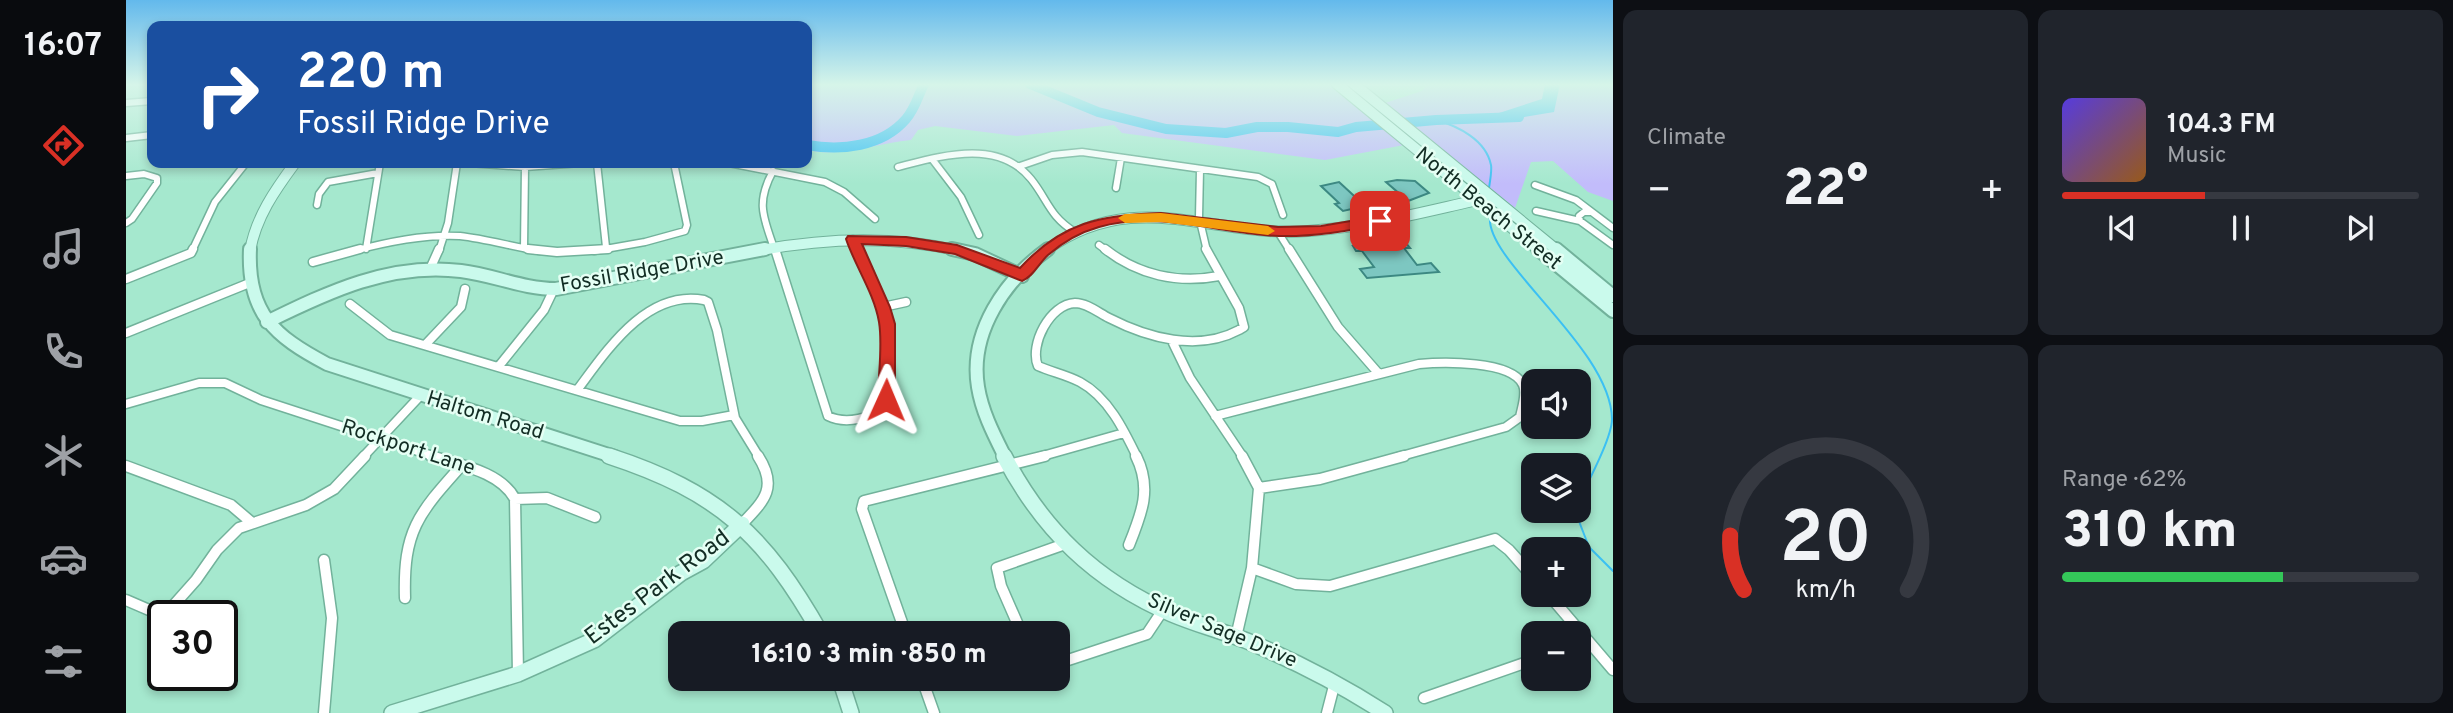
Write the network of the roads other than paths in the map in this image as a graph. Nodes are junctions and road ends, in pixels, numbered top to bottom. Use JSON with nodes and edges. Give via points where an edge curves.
{"nodes":[{"id":1,"x":1377,"y":117,"type":"edge"},
{"id":2,"x":1394,"y":117,"type":"edge"},
{"id":3,"x":147,"y":136,"type":"edge"},
{"id":4,"x":126,"y":138,"type":"edge"},
{"id":5,"x":1121,"y":158,"type":"junction"},
{"id":6,"x":932,"y":159,"type":"junction"},
{"id":7,"x":1020,"y":166,"type":"junction"},
{"id":8,"x":898,"y":167,"type":"dead end"},
{"id":9,"x":242,"y":168,"type":"edge"},
{"id":10,"x":291,"y":168,"type":"edge"},
{"id":11,"x":379,"y":168,"type":"edge"},
{"id":12,"x":455,"y":168,"type":"edge"},
{"id":13,"x":525,"y":168,"type":"edge"},
{"id":14,"x":598,"y":168,"type":"edge"},
{"id":15,"x":675,"y":168,"type":"edge"},
{"id":16,"x":756,"y":168,"type":"edge"},
{"id":17,"x":773,"y":171,"type":"junction"},
{"id":18,"x":1204,"y":171,"type":"junction"},
{"id":19,"x":378,"y":173,"type":"junction"},
{"id":20,"x":126,"y":176,"type":"edge"},
{"id":21,"x":1535,"y":185,"type":"dead end"},
{"id":22,"x":1116,"y":188,"type":"dead end"},
{"id":23,"x":1483,"y":197,"type":"junction"},
{"id":24,"x":317,"y":205,"type":"dead end"},
{"id":25,"x":1536,"y":211,"type":"dead end"},
{"id":26,"x":1591,"y":212,"type":"junction"},
{"id":27,"x":1283,"y":215,"type":"dead end"},
{"id":28,"x":875,"y":219,"type":"dead end"},
{"id":29,"x":1580,"y":221,"type":"junction"},
{"id":30,"x":1199,"y":222,"type":"junction"},
{"id":31,"x":126,"y":223,"type":"edge"},
{"id":32,"x":1613,"y":228,"type":"edge"},
{"id":33,"x":1075,"y":232,"type":"junction"},
{"id":34,"x":1278,"y":232,"type":"junction"},
{"id":35,"x":979,"y":235,"type":"dead end"},
{"id":36,"x":853,"y":239,"type":"junction"},
{"id":37,"x":444,"y":240,"type":"junction"},
{"id":38,"x":1099,"y":245,"type":"dead end"},
{"id":39,"x":1613,"y":245,"type":"edge"},
{"id":40,"x":606,"y":247,"type":"junction"},
{"id":41,"x":775,"y":247,"type":"junction"},
{"id":42,"x":524,"y":248,"type":"junction"},
{"id":43,"x":366,"y":249,"type":"junction"},
{"id":44,"x":313,"y":262,"type":"dead end"},
{"id":45,"x":430,"y":268,"type":"junction"},
{"id":46,"x":1022,"y":276,"type":"junction"},
{"id":47,"x":1219,"y":276,"type":"junction"},
{"id":48,"x":126,"y":279,"type":"edge"},
{"id":49,"x":252,"y":282,"type":"junction"},
{"id":50,"x":465,"y":289,"type":"dead end"},
{"id":51,"x":554,"y":289,"type":"junction"},
{"id":52,"x":906,"y":302,"type":"dead end"},
{"id":53,"x":350,"y":304,"type":"dead end"},
{"id":54,"x":1612,"y":304,"type":"edge"},
{"id":55,"x":883,"y":307,"type":"junction"},
{"id":56,"x":267,"y":322,"type":"junction"},
{"id":57,"x":126,"y":333,"type":"edge"},
{"id":58,"x":1173,"y":343,"type":"junction"},
{"id":59,"x":425,"y":345,"type":"junction"},
{"id":60,"x":499,"y":366,"type":"junction"},
{"id":61,"x":1379,"y":374,"type":"junction"},
{"id":62,"x":578,"y":389,"type":"junction"},
{"id":63,"x":419,"y":396,"type":"junction"},
{"id":64,"x":126,"y":404,"type":"edge"},
{"id":65,"x":734,"y":415,"type":"junction"},
{"id":66,"x":1215,"y":416,"type":"junction"},
{"id":67,"x":1124,"y":433,"type":"junction"},
{"id":68,"x":381,"y":440,"type":"junction"},
{"id":69,"x":126,"y":466,"type":"edge"},
{"id":70,"x":461,"y":466,"type":"junction"},
{"id":71,"x":1009,"y":466,"type":"junction"},
{"id":72,"x":1259,"y":488,"type":"junction"},
{"id":73,"x":515,"y":499,"type":"junction"},
{"id":74,"x":595,"y":517,"type":"dead end"},
{"id":75,"x":251,"y":522,"type":"junction"},
{"id":76,"x":742,"y":524,"type":"junction"},
{"id":77,"x":1065,"y":544,"type":"junction"},
{"id":78,"x":1129,"y":545,"type":"dead end"},
{"id":79,"x":324,"y":560,"type":"dead end"},
{"id":80,"x":1521,"y":563,"type":"edge"},
{"id":81,"x":1252,"y":568,"type":"junction"},
{"id":82,"x":405,"y":598,"type":"dead end"},
{"id":83,"x":126,"y":600,"type":"edge"},
{"id":84,"x":178,"y":600,"type":"edge"},
{"id":85,"x":147,"y":609,"type":"edge"},
{"id":86,"x":1163,"y":610,"type":"junction"},
{"id":87,"x":814,"y":621,"type":"edge"},
{"id":88,"x":902,"y":621,"type":"edge"},
{"id":89,"x":1017,"y":621,"type":"edge"},
{"id":90,"x":1236,"y":637,"type":"junction"},
{"id":91,"x":1591,"y":650,"type":"edge"},
{"id":92,"x":1070,"y":660,"type":"edge"},
{"id":93,"x":1521,"y":664,"type":"edge"},
{"id":94,"x":1613,"y":670,"type":"edge"},
{"id":95,"x":518,"y":674,"type":"junction"},
{"id":96,"x":1335,"y":681,"type":"junction"},
{"id":97,"x":844,"y":691,"type":"edge"},
{"id":98,"x":926,"y":691,"type":"edge"},
{"id":99,"x":1424,"y":698,"type":"dead end"},
{"id":100,"x":324,"y":713,"type":"edge"},
{"id":101,"x":392,"y":713,"type":"edge"},
{"id":102,"x":851,"y":713,"type":"edge"},
{"id":103,"x":934,"y":713,"type":"edge"},
{"id":104,"x":1327,"y":713,"type":"edge"},
{"id":105,"x":1385,"y":713,"type":"edge"}],
"edges":[{"from":1,"to":23,"type":"street","name":"North Beach Street"},
{"from":2,"to":23,"type":"street","name":"North Beach Street"},
{"from":3,"to":4,"type":"street"},
{"from":5,"to":7,"type":"street","via":[[1068,152]]},
{"from":5,"to":18,"type":"street"},
{"from":5,"to":22,"type":"street"},
{"from":6,"to":7,"type":"street","via":[[974,154]]},
{"from":6,"to":8,"type":"street"},
{"from":6,"to":35,"type":"street","via":[[961,197]]},
{"from":7,"to":33,"type":"street","via":[[1033,180],[1048,211]]},
{"from":9,"to":48,"type":"street","via":[[215,202],[189,255]]},
{"from":10,"to":49,"type":"street","name":"Haltom Road","via":[[258,217],[248,264]]},
{"from":11,"to":19,"type":"street"},
{"from":12,"to":37,"type":"street"},
{"from":13,"to":42,"type":"street"},
{"from":14,"to":40,"type":"street"},
{"from":15,"to":40,"type":"street","via":[[685,231]]},
{"from":16,"to":17,"type":"street"},
{"from":17,"to":28,"type":"street","via":[[832,185]]},
{"from":17,"to":41,"type":"street","via":[[761,200]]},
{"from":18,"to":27,"type":"street","via":[[1267,180],[1275,188]]},
{"from":18,"to":30,"type":"street"},
{"from":19,"to":24,"type":"street","via":[[328,182]]},
{"from":19,"to":43,"type":"street"},
{"from":20,"to":31,"type":"street","via":[[150,175],[158,183]]},
{"from":21,"to":26,"type":"street","via":[[1569,195]]},
{"from":23,"to":34,"type":"street","name":"Silver Sage Drive","via":[[1359,225]]},
{"from":23,"to":54,"type":"street","name":"North Beach Street"},
{"from":25,"to":29,"type":"street"},
{"from":26,"to":29,"type":"street","via":[[1579,216]]},
{"from":26,"to":32,"type":"street"},
{"from":29,"to":39,"type":"street"},
{"from":30,"to":33,"type":"street","name":"Silver Sage Drive","via":[[1135,217],[1095,223]]},
{"from":30,"to":34,"type":"street","name":"Silver Sage Drive"},
{"from":30,"to":47,"type":"street","via":[[1203,245]]},
{"from":33,"to":46,"type":"street","name":"Silver Sage Drive","via":[[1048,248]]},
{"from":34,"to":61,"type":"street","via":[[1338,327]]},
{"from":36,"to":41,"type":"street","name":"Fossil Ridge Drive"},
{"from":36,"to":46,"type":"street","name":"Fossil Ridge Drive","via":[[957,250]]},
{"from":36,"to":55,"type":"street"},
{"from":37,"to":42,"type":"street","via":[[478,238]]},
{"from":37,"to":43,"type":"street"},
{"from":37,"to":45,"type":"street"},
{"from":38,"to":47,"type":"street","via":[[1160,276],[1182,280]]},
{"from":40,"to":42,"type":"street","via":[[566,253]]},
{"from":41,"to":51,"type":"street","name":"Fossil Ridge Drive"},
{"from":41,"to":55,"type":"street","via":[[828,416],[835,421],[871,415],[887,406]]},
{"from":43,"to":44,"type":"street"},
{"from":45,"to":51,"type":"street","name":"Fossil Ridge Drive"},
{"from":45,"to":56,"type":"street","name":"Fossil Ridge Drive","via":[[369,277]]},
{"from":46,"to":71,"type":"street","name":"Silver Sage Drive","via":[[991,311],[977,348],[981,404]]},
{"from":47,"to":58,"type":"street","via":[[1244,327],[1220,337]]},
{"from":49,"to":56,"type":"street","name":"Haltom Road","via":[[256,307]]},
{"from":49,"to":57,"type":"street"},
{"from":50,"to":59,"type":"street","via":[[461,307]]},
{"from":51,"to":60,"type":"street","via":[[544,310]]},
{"from":52,"to":55,"type":"street"},
{"from":53,"to":59,"type":"street","via":[[380,329]]},
{"from":56,"to":63,"type":"street","name":"Haltom Road","via":[[311,358]]},
{"from":58,"to":66,"type":"street"},
{"from":58,"to":67,"type":"street","via":[[1077,303],[1063,306],[1044,328],[1034,360],[1038,366],[1096,393]]},
{"from":59,"to":60,"type":"street"},
{"from":60,"to":62,"type":"street"},
{"from":61,"to":66,"type":"street"},
{"from":61,"to":72,"type":"street","via":[[1428,362],[1494,366],[1514,374],[1522,385],[1523,407],[1520,417],[1506,427],[1309,482]]},
{"from":62,"to":65,"type":"street","via":[[680,421]]},
{"from":62,"to":65,"type":"street","via":[[638,318],[666,304],[703,300],[710,306]]},
{"from":63,"to":68,"type":"street"},
{"from":63,"to":76,"type":"street","name":"Haltom Road","via":[[662,473],[698,491]]},
{"from":64,"to":68,"type":"street","name":"Rockport Lane","via":[[199,383],[225,383],[261,400]]},
{"from":65,"to":76,"type":"street","name":"Estes Park Road","via":[[769,480],[760,505]]},
{"from":66,"to":72,"type":"street","via":[[1236,443]]},
{"from":67,"to":71,"type":"street"},
{"from":67,"to":78,"type":"street","via":[[1140,458],[1147,481],[1140,519]]},
{"from":68,"to":70,"type":"street","name":"Rockport Lane"},
{"from":68,"to":75,"type":"street","via":[[325,495]]},
{"from":69,"to":75,"type":"street","via":[[231,505]]},
{"from":70,"to":73,"type":"street","name":"Rockport Lane","via":[[497,478]]},
{"from":70,"to":82,"type":"street","via":[[412,527],[404,551]]},
{"from":71,"to":77,"type":"street","name":"Silver Sage Drive"},
{"from":71,"to":88,"type":"street","via":[[862,503]]},
{"from":72,"to":81,"type":"street"},
{"from":73,"to":74,"type":"street","via":[[544,496]]},
{"from":73,"to":95,"type":"street"},
{"from":75,"to":84,"type":"street","via":[[228,538]]},
{"from":76,"to":87,"type":"street","name":"Haltom Road","via":[[773,555]]},
{"from":76,"to":95,"type":"street","name":"Estes Park Road","via":[[703,561],[594,640]]},
{"from":77,"to":86,"type":"street","name":"Silver Sage Drive"},
{"from":77,"to":89,"type":"street","via":[[997,568]]},
{"from":79,"to":100,"type":"street","via":[[334,627]]},
{"from":80,"to":81,"type":"street","via":[[1495,539],[1330,586],[1296,584]]},
{"from":81,"to":90,"type":"street"},
{"from":83,"to":85,"type":"street"},
{"from":86,"to":90,"type":"street","name":"Silver Sage Drive"},
{"from":86,"to":92,"type":"street","via":[[1152,628],[1138,638]]},
{"from":90,"to":96,"type":"street","name":"Silver Sage Drive"},
{"from":91,"to":94,"type":"street"},
{"from":93,"to":99,"type":"street"},
{"from":95,"to":101,"type":"street","name":"Estes Park Road"},
{"from":96,"to":104,"type":"street"},
{"from":96,"to":105,"type":"street","name":"Silver Sage Drive"},
{"from":97,"to":102,"type":"street"},
{"from":98,"to":103,"type":"street"}]}
